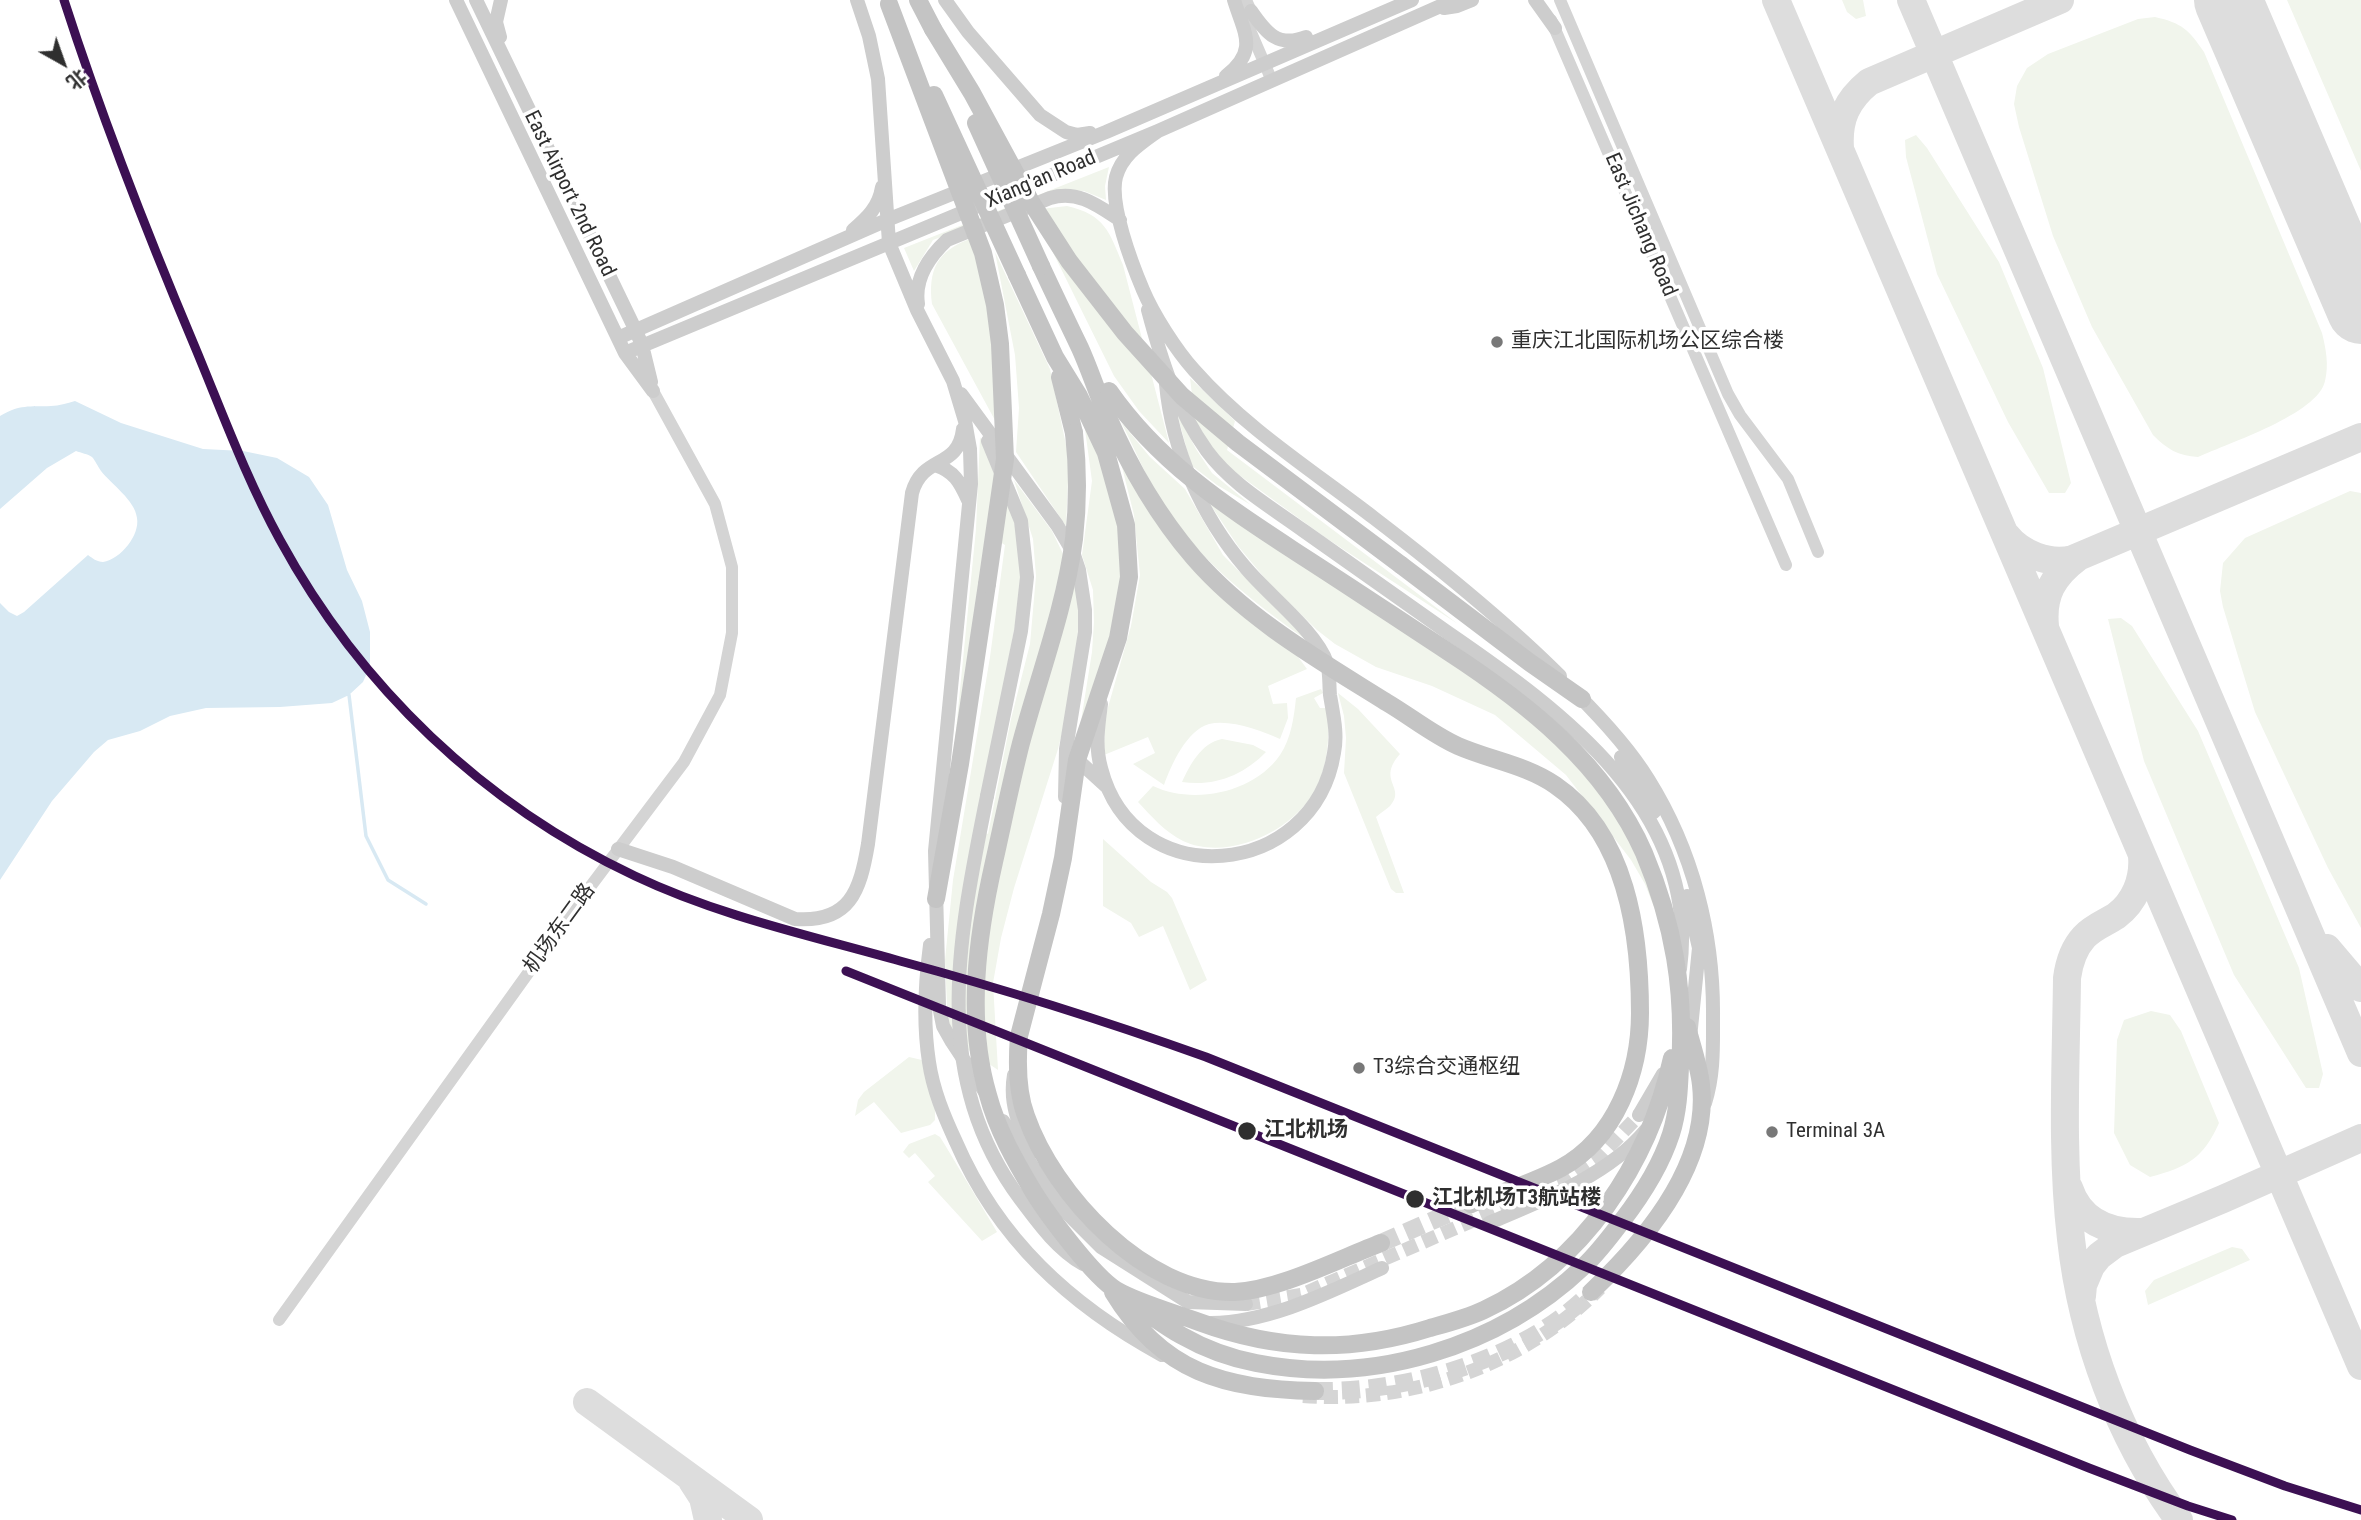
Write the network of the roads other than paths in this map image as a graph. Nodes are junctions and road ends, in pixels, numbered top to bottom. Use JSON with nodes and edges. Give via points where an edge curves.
{"nodes":[{"id":1,"x":456,"y":0,"type":"edge"},
{"id":2,"x":476,"y":0,"type":"edge"},
{"id":3,"x":501,"y":0,"type":"edge"},
{"id":4,"x":857,"y":0,"type":"edge"},
{"id":5,"x":918,"y":0,"type":"edge"},
{"id":6,"x":945,"y":0,"type":"edge"},
{"id":7,"x":1235,"y":0,"type":"edge"},
{"id":8,"x":1412,"y":0,"type":"edge"},
{"id":9,"x":1454,"y":0,"type":"edge"},
{"id":10,"x":1472,"y":0,"type":"edge"},
{"id":11,"x":1535,"y":0,"type":"edge"},
{"id":12,"x":1543,"y":0,"type":"edge"},
{"id":13,"x":1560,"y":0,"type":"edge"},
{"id":14,"x":888,"y":2,"type":"edge"},
{"id":15,"x":1249,"y":6,"type":"edge"},
{"id":16,"x":1432,"y":9,"type":"junction"},
{"id":17,"x":1358,"y":23,"type":"junction"},
{"id":18,"x":1555,"y":28,"type":"junction"},
{"id":19,"x":933,"y":29,"type":"junction"},
{"id":20,"x":1268,"y":62,"type":"junction"},
{"id":21,"x":513,"y":78,"type":"junction"},
{"id":22,"x":1276,"y":80,"type":"junction"},
{"id":23,"x":1211,"y":86,"type":"junction"},
{"id":24,"x":1158,"y":131,"type":"junction"},
{"id":25,"x":1106,"y":132,"type":"junction"},
{"id":26,"x":884,"y":169,"type":"junction"},
{"id":27,"x":887,"y":220,"type":"junction"},
{"id":28,"x":1119,"y":220,"type":"junction"},
{"id":29,"x":889,"y":243,"type":"junction"},
{"id":30,"x":831,"y":245,"type":"junction"},
{"id":31,"x":1143,"y":292,"type":"junction"},
{"id":32,"x":919,"y":314,"type":"junction"},
{"id":33,"x":636,"y":331,"type":"junction"},
{"id":34,"x":618,"y":338,"type":"junction"},
{"id":35,"x":642,"y":345,"type":"junction"},
{"id":36,"x":1081,"y":350,"type":"junction"},
{"id":37,"x":625,"y":353,"type":"junction"},
{"id":38,"x":1055,"y":357,"type":"junction"},
{"id":39,"x":1165,"y":373,"type":"junction"},
{"id":40,"x":653,"y":391,"type":"junction"},
{"id":41,"x":972,"y":420,"type":"junction"},
{"id":42,"x":935,"y":465,"type":"junction"},
{"id":43,"x":969,"y":503,"type":"junction"},
{"id":44,"x":1818,"y":552,"type":"dead end"},
{"id":45,"x":1786,"y":565,"type":"dead end"},
{"id":46,"x":1328,"y":666,"type":"junction"},
{"id":47,"x":1103,"y":686,"type":"junction"},
{"id":48,"x":1588,"y":706,"type":"junction"},
{"id":49,"x":1071,"y":754,"type":"junction"},
{"id":50,"x":1107,"y":787,"type":"junction"},
{"id":51,"x":618,"y":849,"type":"junction"},
{"id":52,"x":936,"y":899,"type":"junction"},
{"id":53,"x":1699,"y":948,"type":"junction"},
{"id":54,"x":1679,"y":976,"type":"junction"},
{"id":55,"x":1681,"y":1008,"type":"junction"},
{"id":56,"x":1017,"y":1053,"type":"junction"},
{"id":57,"x":1639,"y":1115,"type":"tunnel mouth"},
{"id":58,"x":1471,"y":1205,"type":"tunnel mouth"},
{"id":59,"x":1066,"y":1212,"type":"junction"},
{"id":60,"x":1489,"y":1223,"type":"dead end"},
{"id":61,"x":1381,"y":1243,"type":"tunnel mouth"},
{"id":62,"x":1382,"y":1268,"type":"dead end"},
{"id":63,"x":1093,"y":1270,"type":"junction"},
{"id":64,"x":1607,"y":1280,"type":"tunnel mouth"},
{"id":65,"x":1112,"y":1287,"type":"junction"},
{"id":66,"x":1591,"y":1292,"type":"tunnel mouth"},
{"id":67,"x":1246,"y":1304,"type":"tunnel mouth"},
{"id":68,"x":1092,"y":1309,"type":"junction"},
{"id":69,"x":279,"y":1320,"type":"dead end"},
{"id":70,"x":1315,"y":1391,"type":"tunnel mouth"},
{"id":71,"x":1263,"y":1393,"type":"dead end"}],
"edges":[{"from":1,"to":34,"type":"main road","name":"East Airport 2nd Road"},
{"from":2,"to":21,"type":"main road","name":"East Airport 2nd Road"},
{"from":3,"to":21,"type":"main road","via":[[496,22]]},
{"from":4,"to":26,"type":"main road","via":[[878,79]]},
{"from":5,"to":19,"type":"highway"},
{"from":6,"to":25,"type":"main road","via":[[1049,123],[1077,135]]},
{"from":7,"to":20,"type":"street"},
{"from":7,"to":23,"type":"main road","via":[[1246,52],[1234,69]]},
{"from":8,"to":17,"type":"main road","name":"Xiang'an Road"},
{"from":9,"to":16,"type":"main road","name":"Xiang'an Road"},
{"from":10,"to":16,"type":"main road"},
{"from":11,"to":18,"type":"main road"},
{"from":12,"to":18,"type":"street","name":"East Jichang Road"},
{"from":13,"to":44,"type":"street","name":"East Jichang Road","via":[[1728,394],[1788,479]]},
{"from":14,"to":38,"type":"highway","bridge":true},
{"from":14,"to":52,"type":"highway","bridge":true,"via":[[983,253],[1000,344],[1005,459]]},
{"from":15,"to":17,"type":"main road","via":[[1264,29],[1284,41]]},
{"from":15,"to":20,"type":"street"},
{"from":16,"to":22,"type":"main road","name":"Xiang'an Road"},
{"from":17,"to":20,"type":"main road","name":"Xiang'an Road"},
{"from":18,"to":45,"type":"street","name":"East Jichang Road"},
{"from":19,"to":36,"type":"highway","bridge":true},
{"from":19,"to":48,"type":"highway","bridge":true,"via":[[1031,202],[1077,272],[1182,396]]},
{"from":20,"to":22,"type":"street"},
{"from":20,"to":23,"type":"main road","name":"Xiang'an Road"},
{"from":21,"to":33,"type":"main road","name":"East Airport 2nd Road"},
{"from":22,"to":24,"type":"main road","name":"Xiang'an Road"},
{"from":23,"to":25,"type":"main road","name":"Xiang'an Road"},
{"from":24,"to":28,"type":"main road","via":[[1121,165],[1114,191]]},
{"from":24,"to":29,"type":"main road","name":"Xiang'an Road"},
{"from":25,"to":27,"type":"main road","name":"Xiang'an Road"},
{"from":26,"to":27,"type":"main road"},
{"from":26,"to":30,"type":"main road","via":[[876,205]]},
{"from":27,"to":29,"type":"main road"},
{"from":27,"to":30,"type":"main road","name":"Xiang'an Road"},
{"from":28,"to":31,"type":"main road"},
{"from":28,"to":32,"type":"main road","via":[[1079,197],[1058,196],[947,240],[919,281]]},
{"from":29,"to":32,"type":"main road"},
{"from":29,"to":35,"type":"main road","name":"Xiang'an Road"},
{"from":30,"to":33,"type":"main road","name":"Xiang'an Road"},
{"from":31,"to":39,"type":"main road"},
{"from":31,"to":48,"type":"main road","via":[[1192,369],[1218,395],[1522,638]]},
{"from":32,"to":41,"type":"main road"},
{"from":33,"to":34,"type":"main road","name":"Xiang'an Road"},
{"from":33,"to":35,"type":"main road","name":"East Airport 2nd Road"},
{"from":34,"to":37,"type":"main road","name":"East Airport 2nd Road"},
{"from":35,"to":37,"type":"main road","name":"Xiang'an Road"},
{"from":35,"to":40,"type":"main road","name":"East Airport 2nd Road"},
{"from":36,"to":46,"type":"highway","via":[[1132,466],[1156,508],[1195,559],[1235,598]]},
{"from":36,"to":54,"type":"highway","bridge":true,"via":[[1127,417],[1217,500],[1469,665],[1535,713],[1576,754],[1610,792],[1633,830],[1658,890]]},
{"from":37,"to":40,"type":"main road","name":"East Airport 2nd Road"},
{"from":38,"to":47,"type":"highway","via":[[1106,453],[1126,525],[1126,594]]},
{"from":38,"to":63,"type":"highway","bridge":true,"via":[[1078,467],[1074,540],[986,897],[976,1006],[987,1095],[1000,1127],[1035,1196]]},
{"from":39,"to":46,"type":"main road","via":[[1181,454],[1204,506],[1244,566],[1310,634]]},
{"from":39,"to":54,"type":"main road","via":[[1207,451],[1228,474],[1527,688],[1580,732],[1617,773],[1656,831],[1677,885],[1684,940]]},
{"from":40,"to":51,"type":"street","name":"机场东二路","via":[[715,504],[732,567],[732,633],[720,695],[684,762]]},
{"from":41,"to":42,"type":"main road","via":[[959,446]]},
{"from":41,"to":43,"type":"main road"},
{"from":41,"to":49,"type":"main road","via":[[1057,525],[1079,570],[1085,632]]},
{"from":41,"to":63,"type":"main road","bridge":true,"via":[[1014,500],[1027,577],[1021,631],[966,901],[957,1018],[974,1108],[990,1149],[1040,1224],[1062,1249]]},
{"from":42,"to":43,"type":"main road","via":[[957,478]]},
{"from":42,"to":51,"type":"main road","via":[[917,478],[908,510],[868,844],[855,895],[824,917],[794,919],[673,867]]},
{"from":43,"to":52,"type":"main road","via":[[939,798]]},
{"from":46,"to":50,"type":"main road","via":[[1335,720],[1329,776],[1303,818],[1268,843],[1217,857],[1185,855],[1132,824]]},
{"from":46,"to":58,"type":"highway","via":[[1457,745],[1553,783],[1574,800],[1602,838],[1622,879],[1632,915],[1638,952],[1640,1042],[1616,1111],[1598,1137],[1564,1166]]},
{"from":47,"to":49,"type":"highway"},
{"from":47,"to":50,"type":"main road","via":[[1097,743]]},
{"from":48,"to":53,"type":"main road","via":[[1661,824],[1686,892]]},
{"from":48,"to":64,"type":"main road","via":[[1648,779],[1694,878],[1708,937],[1714,993],[1713,1069],[1697,1127],[1657,1212]]},
{"from":49,"to":50,"type":"main road"},
{"from":49,"to":56,"type":"highway","via":[[1063,858]]},
{"from":51,"to":69,"type":"street","name":"机场东二路"},
{"from":52,"to":59,"type":"main road","via":[[943,1026]]},
{"from":52,"to":68,"type":"main road","via":[[926,1023],[929,1062],[943,1112],[972,1176],[1012,1238],[1048,1275]]},
{"from":53,"to":57,"type":"main road","via":[[1675,1044]]},
{"from":53,"to":60,"type":"main road","via":[[1690,1040],[1682,1075],[1668,1104],[1639,1139],[1611,1161],[1564,1190]]},
{"from":54,"to":55,"type":"highway","bridge":true},
{"from":55,"to":65,"type":"highway","bridge":true,"via":[[1665,1089],[1632,1166],[1610,1202],[1576,1243],[1538,1277],[1481,1311],[1396,1339],[1338,1347],[1283,1344],[1228,1333]]},
{"from":55,"to":65,"type":"highway","bridge":true,"via":[[1680,1069],[1671,1136],[1632,1208],[1604,1245],[1566,1282],[1525,1312],[1471,1340],[1387,1365],[1299,1369],[1255,1363],[1182,1338]]},
{"from":55,"to":66,"type":"highway","bridge":true,"via":[[1701,1087],[1696,1140],[1681,1178],[1659,1214]]},
{"from":56,"to":59,"type":"main road","via":[[1011,1094],[1016,1115]]},
{"from":56,"to":61,"type":"highway","via":[[1024,1112],[1041,1152],[1112,1239],[1159,1272],[1213,1291],[1247,1290]]},
{"from":59,"to":67,"type":"main road","via":[[1101,1247],[1188,1302]]},
{"from":62,"to":68,"type":"main road","via":[[1320,1296],[1227,1323],[1190,1324]]},
{"from":63,"to":65,"type":"highway","bridge":true},
{"from":65,"to":70,"type":"highway","bridge":true,"via":[[1135,1325],[1194,1370],[1225,1382]]},
{"from":68,"to":71,"type":"main road","via":[[1197,1375]]}]}
